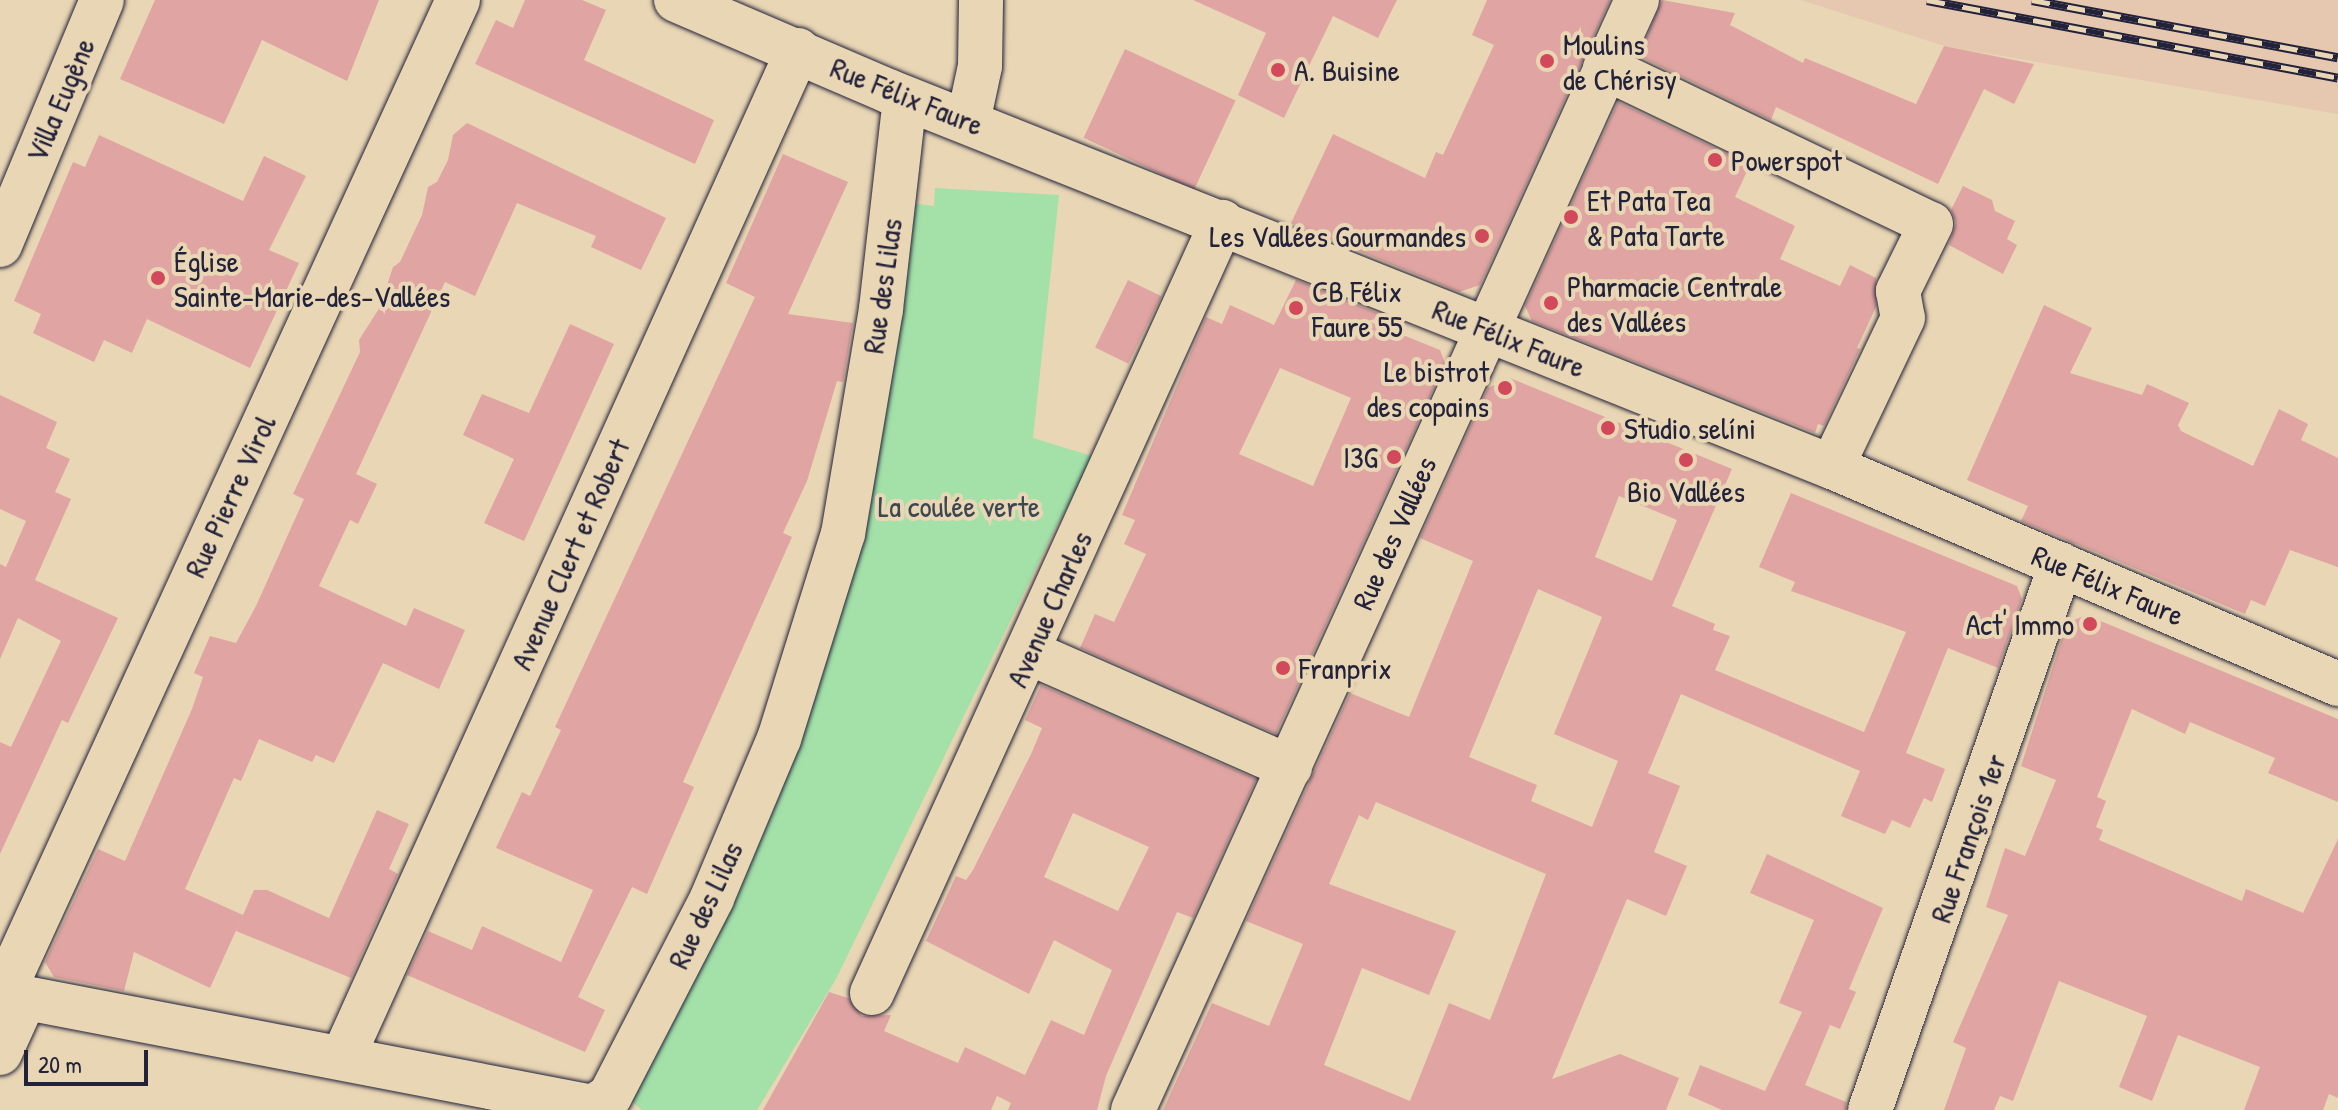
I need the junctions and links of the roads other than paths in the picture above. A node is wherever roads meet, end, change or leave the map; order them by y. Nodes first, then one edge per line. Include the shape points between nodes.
1 (102, 0) edge
2 (458, 0) edge
3 (676, 0) edge
4 (981, 0) edge
5 (1637, 0) edge
6 (798, 50) junction
7 (1605, 68) junction
8 (905, 98) junction
9 (968, 122) junction
10 (1222, 222) junction
11 (0, 245) edge
12 (1485, 329) junction
13 (1832, 467) junction
14 (2061, 564) junction
15 (1030, 653) junction
16 (2338, 684) edge
17 (1290, 767) junction
18 (872, 993) dead end
19 (9, 995) edge
20 (0, 1053) edge
21 (343, 1057) junction
22 (1133, 1110) edge
23 (1870, 1110) edge

1 - 11 street, Villa Eugène
2 - 19 street, Rue Pierre Virol
3 - 6 street, Rue Félix Faure
4 - 9 street via 980,66
5 - 7 street, Rue des Vallées
6 - 8 street, Rue Félix Faure
6 - 21 street, Avenue Clert et Robert
7 - 12 street, Rue des Vallées
7 - 13 street via 1931,224 1898,291 1903,318
8 - 9 street, Rue Félix Faure
8 - 21 street, Rue des Lilas via 881,309 843,534 779,739 712,898 610,1096 593,1107
9 - 10 street, Rue Félix Faure
10 - 12 street, Rue Félix Faure
10 - 15 street, Avenue Charles
12 - 13 street, Rue Félix Faure
12 - 17 street, Rue des Vallées
13 - 14 street, Rue Félix Faure
14 - 16 street, Rue Félix Faure
14 - 23 street, Rue François 1er
15 - 17 street
15 - 18 street, Avenue Charles
17 - 22 street, Rue des Vallées
19 - 20 street, Rue Pierre Virol
19 - 21 street, Rue des Lilas

